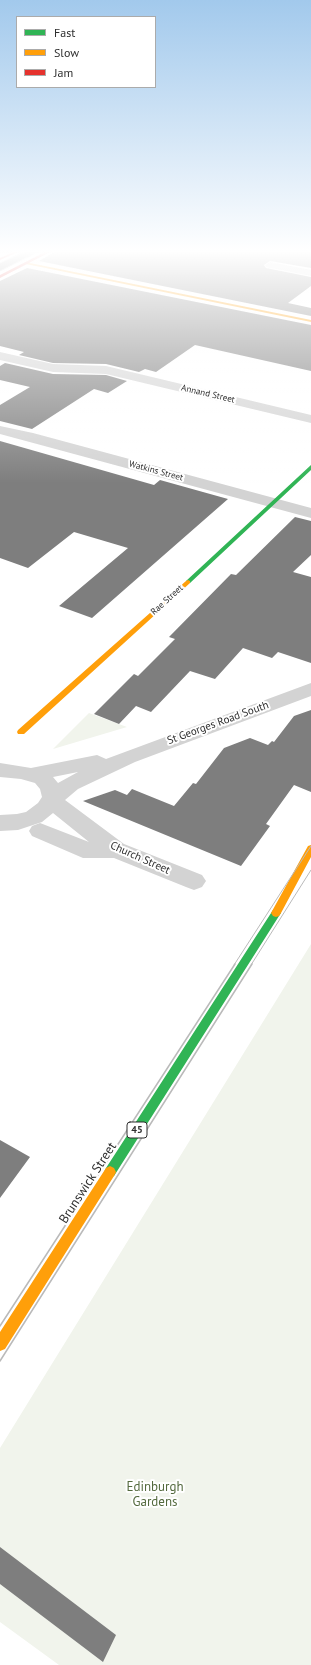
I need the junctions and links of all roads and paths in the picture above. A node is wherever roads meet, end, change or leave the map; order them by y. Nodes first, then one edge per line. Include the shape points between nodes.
1 (0, 356) edge
2 (311, 419) edge
3 (0, 430) edge
4 (311, 466) edge
5 (273, 503) junction
6 (311, 513) edge
7 (310, 689) edge
8 (21, 732) dead end
9 (128, 757) junction
10 (0, 770) edge
11 (33, 774) junction
12 (53, 799) junction
13 (0, 823) edge
14 (40, 831) dead end
15 (311, 848) edge
16 (116, 850) junction
17 (308, 875) dead end
18 (194, 881) dead end
19 (275, 915) junction
20 (0, 1344) edge

1 - 2 street, Annand Street via 53,368 106,370
3 - 5 street, Watkins Street
4 - 5 main road, Rae Street
5 - 6 street, Watkins Street
5 - 8 main road, Rae Street
7 - 9 street, St Georges Road South
9 - 11 street, St Georges Road South
9 - 12 street, St Georges Road South via 71,784
10 - 11 street
11 - 12 street via 48,783
12 - 13 street, St Georges Road South via 42,812 29,819
12 - 16 street, Church Street
14 - 16 street via 83,850
15 - 19 main road, Brunswick Street / 45
16 - 18 street, Church Street
17 - 19 main road, Brunswick Street / 45
19 - 20 main road, Brunswick Street / 45

